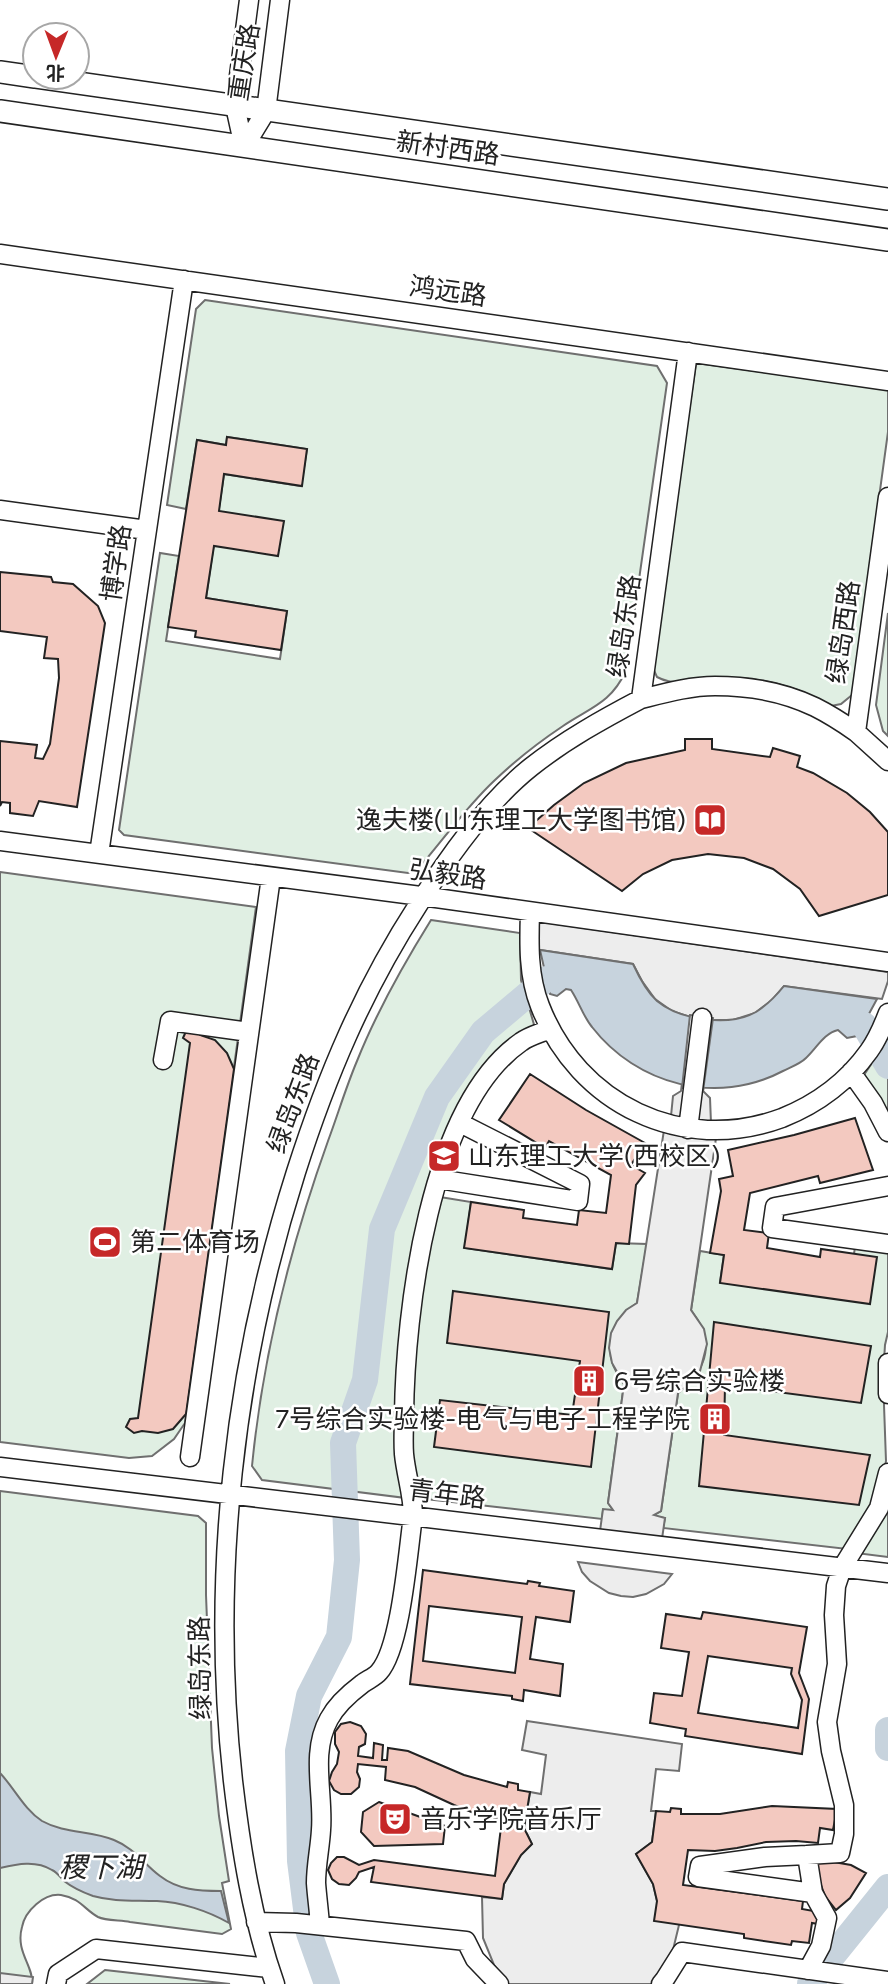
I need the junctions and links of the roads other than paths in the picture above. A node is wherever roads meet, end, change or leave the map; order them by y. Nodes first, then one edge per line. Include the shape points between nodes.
1 (249, 0) edge
2 (280, 0) edge
3 (0, 72) edge
4 (21, 75) edge
5 (91, 85) edge
6 (235, 106) junction
7 (0, 111) edge
8 (266, 111) junction
9 (244, 147) junction
10 (888, 199) edge
11 (888, 240) edge
12 (0, 254) edge
13 (184, 280) junction
14 (688, 352) junction
15 (888, 381) edge
16 (888, 498) edge
17 (0, 510) edge
18 (147, 530) junction
19 (641, 699) junction
20 (856, 732) junction
21 (888, 761) edge
22 (0, 841) edge
23 (99, 855) junction
24 (271, 877) junction
25 (423, 897) junction
26 (530, 912) junction
27 (888, 962) edge
28 (702, 1018) dead end
29 (885, 1020) edge
30 (550, 1029) junction
31 (249, 1032) junction
32 (163, 1060) dead end
33 (851, 1072) junction
34 (460, 1123) junction
35 (688, 1129) junction
36 (888, 1132) edge
37 (438, 1179) junction
38 (888, 1186) edge
39 (888, 1244) edge
40 (888, 1363) edge
41 (888, 1394) edge
42 (190, 1457) dead end
43 (0, 1467) edge
44 (888, 1473) edge
45 (230, 1495) junction
46 (413, 1516) junction
47 (842, 1568) junction
48 (888, 1573) edge
49 (807, 1855) junction
50 (813, 1893) junction
51 (256, 1922) junction
52 (320, 1925) junction
53 (808, 1970) junction
54 (272, 1976) edge
55 (888, 1981) edge
56 (57, 1984) edge
57 (499, 1984) edge
58 (660, 1984) edge

1 - 6 street, 重庆路
2 - 8 street, 重庆路
3 - 4 main road, 新村西路
5 - 6 main road, 新村西路
6 - 8 main road, 新村西路
6 - 9 street, 重庆路
7 - 9 main road, 新村西路
8 - 9 street, 重庆路
8 - 10 main road, 新村西路
9 - 11 main road, 新村西路
12 - 13 street, 鸿远路
13 - 14 street, 鸿远路
13 - 18 street, 博学路
14 - 15 street, 鸿远路
14 - 19 street, 绿岛东路
16 - 20 street, 绿岛西路
17 - 18 street
18 - 23 street, 博学路
19 - 20 street via 713,685 750,688 816,707
19 - 25 street, 绿岛东路 via 592,725 530,768 483,814
20 - 21 street
22 - 23 street, 弘毅路
23 - 24 street, 弘毅路
24 - 25 street, 弘毅路
24 - 31 street
25 - 26 street, 弘毅路
25 - 45 street, 绿岛东路 via 364,997 335,1060 302,1154 259,1304
26 - 27 street, 弘毅路
26 - 30 street via 532,977
28 - 35 street
29 - 33 street via 870,1051
30 - 34 street via 522,1041 497,1064
30 - 35 street via 599,1090 642,1115
31 - 32 street via 170,1021
31 - 42 street
33 - 35 street via 809,1107 764,1124 714,1131
33 - 36 street
34 - 37 street
34 - 37 street via 580,1184 578,1201
37 - 46 street via 421,1246 406,1366 404,1454
38 - 39 street via 775,1207 772,1228
40 - 41 street
43 - 45 street, 青年路
44 - 47 street via 879,1508
45 - 46 street, 青年路
45 - 51 street, 绿岛东路 via 224,1572 228,1731
46 - 47 street, 青年路
46 - 52 street via 390,1655 379,1672 329,1719 321,1744 316,1883
47 - 48 street, 青年路
47 - 49 street via 834,1615 837,1664 827,1722 844,1805 845,1834 840,1853
49 - 50 street
49 - 50 street via 700,1866 698,1877
50 - 53 street via 827,1918 821,1946
51 - 52 street
51 - 54 street, 绿岛东路
52 - 57 street via 466,1941 475,1959
53 - 55 street
53 - 58 street via 682,1952
54 - 56 street via 96,1950 58,1974

